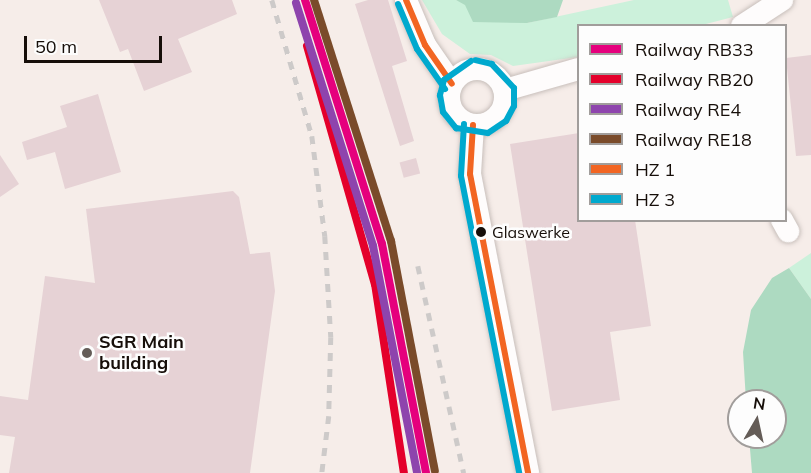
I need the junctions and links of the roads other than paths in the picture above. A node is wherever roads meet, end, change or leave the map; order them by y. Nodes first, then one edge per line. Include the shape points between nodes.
1 (406, 0) edge
2 (782, 0) edge
3 (745, 24) edge
4 (577, 70) edge
5 (452, 84) junction
6 (505, 90) junction
7 (472, 125) junction
8 (528, 473) edge

1 - 5 street via 424,45
2 - 3 street
4 - 6 street
5 - 6 street via 474,69 488,71
5 - 7 street via 452,110
6 - 7 street via 498,116
7 - 8 street via 470,174

